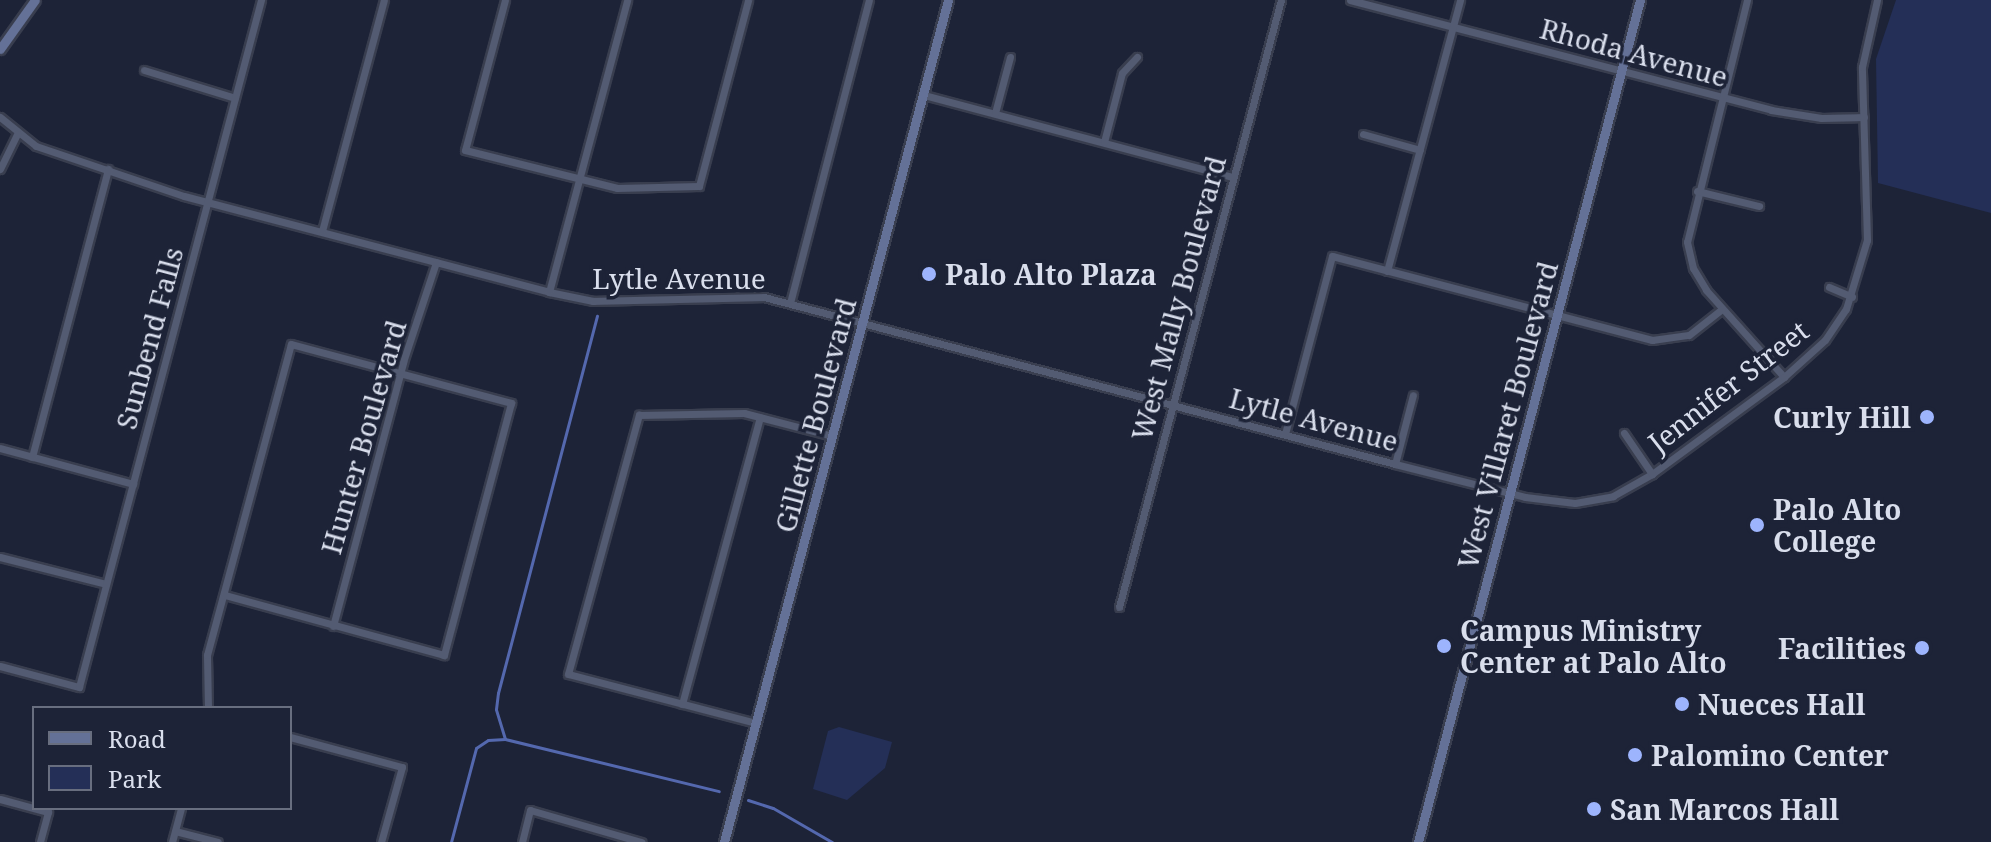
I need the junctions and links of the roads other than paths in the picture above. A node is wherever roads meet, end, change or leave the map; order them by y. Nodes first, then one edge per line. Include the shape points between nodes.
1 (35, 0) edge
2 (261, 0) edge
3 (384, 0) edge
4 (505, 0) edge
5 (627, 0) edge
6 (748, 0) edge
7 (869, 0) edge
8 (948, 0) edge
9 (1281, 0) edge
10 (1350, 0) edge
11 (1460, 0) edge
12 (1640, 0) edge
13 (1747, 0) edge
14 (1877, 0) edge
15 (1452, 27) junction
16 (0, 49) edge
17 (1010, 57) dead end
18 (1137, 57) dead end
19 (144, 70) dead end
20 (1621, 72) junction
21 (924, 95) junction
22 (235, 98) junction
23 (1722, 98) junction
24 (995, 113) junction
25 (0, 117) edge
26 (1864, 117) junction
27 (17, 134) junction
28 (1363, 134) dead end
29 (1104, 142) junction
30 (1420, 150) junction
31 (0, 169) edge
32 (108, 169) junction
33 (1233, 177) junction
34 (578, 180) junction
35 (1697, 191) junction
36 (207, 202) junction
37 (1759, 206) dead end
38 (322, 231) junction
39 (436, 262) junction
40 (1387, 271) junction
41 (1829, 287) dead end
42 (549, 292) junction
43 (1852, 297) junction
44 (790, 303) junction
45 (1722, 309) junction
46 (1556, 315) junction
47 (862, 321) junction
48 (400, 373) junction
49 (1784, 377) junction
50 (1413, 395) dead end
51 (1173, 404) junction
52 (760, 417) junction
53 (1624, 433) dead end
54 (1285, 434) junction
55 (832, 436) junction
56 (0, 448) edge
57 (32, 457) junction
58 (1395, 464) junction
59 (1652, 474) junction
60 (133, 484) junction
61 (1509, 492) junction
62 (0, 557) edge
63 (106, 584) junction
64 (224, 595) junction
65 (1119, 607) dead end
66 (333, 626) junction
67 (0, 666) edge
68 (682, 704) junction
69 (208, 706) edge
70 (756, 723) junction
71 (292, 738) edge
72 (0, 799) edge
73 (32, 808) edge
74 (41, 810) edge
75 (180, 810) edge
76 (175, 831) junction
77 (40, 842) edge
78 (172, 842) edge
79 (218, 842) edge
80 (381, 842) edge
81 (522, 842) edge
82 (641, 842) edge
83 (724, 842) edge
84 (1418, 842) edge

1 - 16 street
2 - 22 street, Sunbend Falls
3 - 38 street
4 - 34 street via 465,150
5 - 34 street
6 - 34 street via 699,186 617,188
7 - 44 street
8 - 21 street, Gillette Boulevard
9 - 33 street, West Mally Boulevard
10 - 15 street, Rhoda Avenue
11 - 15 street
12 - 20 street, West Villaret Boulevard
13 - 23 street
14 - 26 street, Jennifer Street via 1864,46
15 - 20 street, Rhoda Avenue
15 - 30 street
17 - 24 street
18 - 29 street via 1122,73
19 - 22 street
20 - 23 street, Rhoda Avenue
20 - 46 street, West Villaret Boulevard
21 - 24 street
21 - 47 street, Gillette Boulevard
22 - 36 street, Sunbend Falls
23 - 26 street, Rhoda Avenue via 1796,115
23 - 35 street
24 - 29 street
25 - 27 street, Lytle Avenue
26 - 43 street, Jennifer Street via 1867,240
27 - 31 street
27 - 32 street, Lytle Avenue via 58,155
28 - 30 street
29 - 33 street
30 - 40 street
32 - 36 street, Lytle Avenue
32 - 57 street
33 - 51 street, West Mally Boulevard
34 - 42 street
35 - 37 street
35 - 45 street via 1687,233 1690,259 1700,283
36 - 38 street, Lytle Avenue
36 - 60 street, Sunbend Falls
38 - 39 street, Lytle Avenue
39 - 42 street, Lytle Avenue
39 - 48 street, Hunter Boulevard
40 - 46 street
40 - 54 street via 1332,256
41 - 43 street
42 - 44 street, Lytle Avenue via 593,301 746,296
43 - 49 street, Jennifer Street via 1825,340
44 - 47 street, Lytle Avenue
45 - 46 street via 1696,331 1671,340 1636,337
45 - 49 street
46 - 61 street, West Villaret Boulevard
47 - 51 street, Lytle Avenue
47 - 55 street, Gillette Boulevard
48 - 64 street via 291,344
48 - 66 street, Hunter Boulevard
48 - 66 street via 511,403 444,655
49 - 59 street, Jennifer Street
50 - 58 street
51 - 54 street, Lytle Avenue
51 - 65 street, West Mally Boulevard
52 - 55 street
52 - 68 street
52 - 68 street via 730,412 639,415 568,674
53 - 59 street
54 - 58 street, Lytle Avenue
55 - 70 street, Gillette Boulevard
56 - 57 street
57 - 60 street
58 - 61 street, Lytle Avenue
59 - 61 street, Jennifer Street via 1613,496 1586,501
60 - 63 street, Sunbend Falls
61 - 84 street, West Villaret Boulevard
62 - 63 street
63 - 67 street, Sunbend Falls via 79,687
64 - 66 street
64 - 69 street via 205,668
68 - 70 street
70 - 83 street, Gillette Boulevard
71 - 80 street via 402,767
72 - 73 street
74 - 77 street via 48,812
75 - 76 street
76 - 78 street
76 - 79 street
81 - 82 street via 530,810

